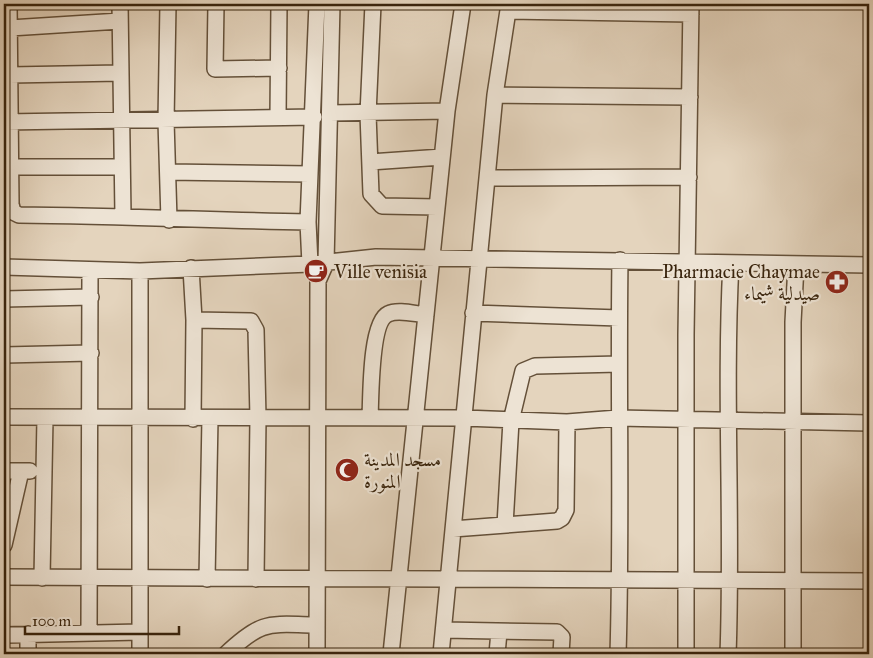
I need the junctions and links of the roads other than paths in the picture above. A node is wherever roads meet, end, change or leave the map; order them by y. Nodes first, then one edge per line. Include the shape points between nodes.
1 (10, 4) edge
2 (120, 4) edge
3 (168, 4) edge
4 (216, 4) edge
5 (279, 4) edge
6 (317, 4) edge
7 (332, 4) edge
8 (373, 4) edge
9 (463, 4) edge
10 (508, 8) edge
11 (563, 8) edge
12 (599, 8) edge
13 (640, 8) edge
14 (691, 9) edge
15 (120, 22) junction
16 (10, 28) junction
17 (279, 68) junction
18 (120, 73) junction
19 (10, 75) junction
20 (496, 95) junction
21 (690, 97) junction
22 (447, 111) junction
23 (330, 113) junction
24 (368, 114) junction
25 (278, 117) junction
26 (314, 117) junction
27 (121, 121) junction
28 (166, 121) junction
29 (7, 122) edge
30 (442, 157) junction
31 (370, 162) junction
32 (11, 167) junction
33 (121, 167) junction
34 (168, 172) junction
35 (310, 174) junction
36 (690, 177) junction
37 (487, 178) junction
38 (437, 207) junction
39 (123, 216) junction
40 (169, 220) junction
41 (308, 222) junction
42 (432, 259) junction
43 (480, 260) junction
44 (620, 260) junction
45 (689, 261) junction
46 (326, 263) junction
47 (310, 264) junction
48 (731, 264) junction
49 (796, 264) junction
50 (869, 265) edge
51 (4, 267) edge
52 (191, 268) junction
53 (90, 270) junction
54 (140, 271) junction
55 (318, 281) junction
56 (91, 297) junction
57 (4, 299) edge
58 (473, 313) junction
59 (426, 315) junction
60 (619, 318) junction
61 (194, 320) junction
62 (90, 353) junction
63 (4, 355) edge
64 (619, 364) junction
65 (4, 417) edge
66 (45, 418) junction
67 (90, 418) junction
68 (194, 418) junction
69 (210, 418) junction
70 (258, 418) junction
71 (316, 418) junction
72 (370, 418) junction
73 (416, 418) junction
74 (464, 418) junction
75 (618, 418) junction
76 (686, 418) junction
77 (139, 419) junction
78 (728, 420) junction
79 (511, 421) junction
80 (794, 421) junction
81 (567, 422) junction
82 (869, 423) edge
83 (4, 471) edge
84 (21, 471) junction
85 (44, 471) junction
86 (505, 525) junction
87 (454, 529) junction
88 (4, 545) edge
89 (4, 577) edge
90 (42, 578) junction
91 (89, 578) junction
92 (141, 578) junction
93 (208, 579) junction
94 (256, 579) junction
95 (316, 579) junction
96 (399, 579) junction
97 (450, 580) junction
98 (620, 580) junction
99 (686, 580) junction
100 (794, 580) junction
101 (731, 581) junction
102 (869, 581) edge
103 (316, 625) junction
104 (444, 630) junction
105 (140, 632) junction
106 (499, 632) junction
107 (88, 633) junction
108 (4, 634) edge
109 (28, 634) junction
110 (28, 654) edge
111 (140, 654) edge
112 (226, 654) edge
113 (317, 654) edge
114 (390, 654) edge
115 (441, 654) edge
116 (497, 654) edge
117 (562, 654) edge
118 (618, 654) edge
119 (686, 654) edge
120 (728, 654) edge
121 (793, 654) edge

1 - 16 street
2 - 15 street
3 - 28 street
4 - 17 street via 215,69
5 - 17 street
6 - 26 street
7 - 23 street
8 - 24 street
9 - 22 street
10 - 11 street
10 - 20 street
11 - 12 street
12 - 13 street
13 - 14 street
14 - 21 street
15 - 16 street
15 - 18 street
16 - 19 street
17 - 25 street
18 - 19 street
18 - 27 street
19 - 29 street
20 - 21 street
20 - 37 street
21 - 36 street
22 - 24 street
22 - 30 street
23 - 24 street
23 - 46 street
24 - 31 street
25 - 26 street
25 - 28 street
26 - 35 street
27 - 28 street
27 - 29 street
27 - 33 street
28 - 34 street
29 - 32 street
30 - 31 street
30 - 38 street
31 - 38 street via 371,194 382,206
32 - 33 street
32 - 39 street via 12,209 19,215
33 - 39 street
34 - 35 street
34 - 40 street
35 - 41 street
36 - 37 street
36 - 45 street
37 - 43 street
38 - 42 street
39 - 40 street
40 - 41 street
41 - 47 street
42 - 43 street
42 - 46 street via 364,257
42 - 59 street
43 - 44 street
43 - 58 street
44 - 45 street
44 - 60 street
45 - 48 street
45 - 76 street
46 - 47 street
46 - 55 street
47 - 52 street
47 - 55 street
48 - 49 street
48 - 78 street
49 - 50 street
49 - 80 street
51 - 53 street
52 - 54 street
52 - 61 street
53 - 54 street
53 - 56 street
54 - 77 street
55 - 71 street
56 - 57 street
56 - 62 street
58 - 60 street
58 - 74 street
59 - 72 street via 394,312 381,319 376,336
59 - 73 street
60 - 64 street
61 - 68 street
61 - 70 street via 254,324
62 - 63 street
62 - 67 street
64 - 75 street
64 - 79 street via 529,367 521,374
65 - 66 street
66 - 67 street
66 - 85 street
67 - 77 street
67 - 91 street
68 - 69 street
68 - 77 street
69 - 70 street
69 - 93 street
70 - 71 street
70 - 94 street
71 - 72 street
71 - 95 street
72 - 73 street
73 - 74 street
73 - 96 street
74 - 79 street
74 - 87 street
75 - 76 street
75 - 81 street
75 - 98 street
76 - 78 street
76 - 99 street
77 - 92 street
78 - 80 street
78 - 101 street
79 - 81 street
79 - 86 street
80 - 82 street
80 - 100 street
81 - 86 street via 564,515 557,522
83 - 84 street
84 - 85 street
84 - 88 street
85 - 90 street
86 - 87 street
87 - 97 street
89 - 90 street
90 - 91 street
91 - 92 street
91 - 107 street
92 - 93 street
92 - 105 street
93 - 94 street
94 - 95 street
95 - 96 street
95 - 103 street
96 - 97 street
96 - 114 street
97 - 98 street
97 - 104 street
98 - 99 street
98 - 118 street
99 - 101 street
99 - 119 street
100 - 101 street
100 - 102 street
100 - 121 street
101 - 120 street
103 - 112 street via 280,624 255,629
103 - 113 street
104 - 106 street
104 - 115 street
105 - 107 street
105 - 111 street
106 - 116 street
106 - 117 street via 557,632 562,637
107 - 109 street
108 - 109 street
109 - 110 street

